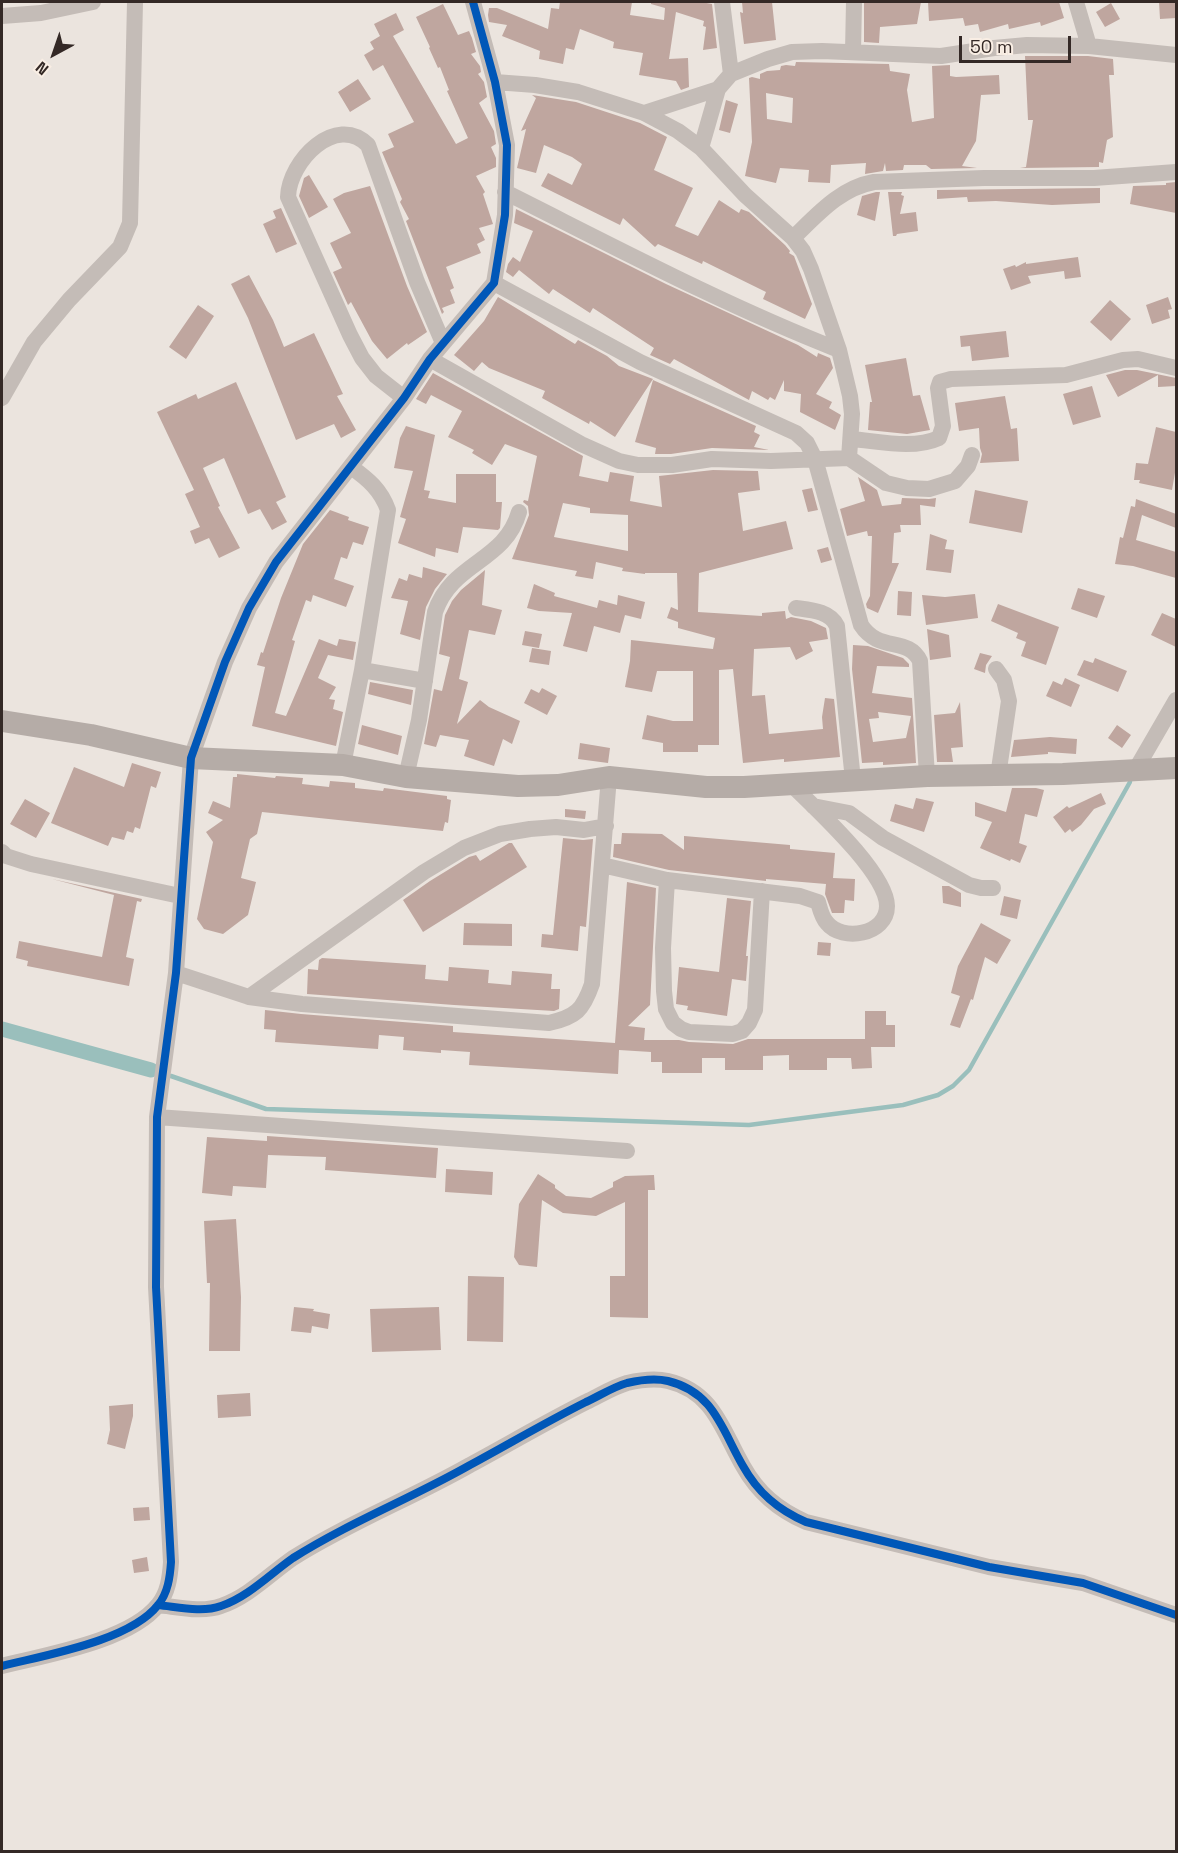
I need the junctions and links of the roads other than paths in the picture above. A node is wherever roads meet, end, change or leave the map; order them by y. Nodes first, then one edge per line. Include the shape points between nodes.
1 (93, 2) edge
2 (135, 2) edge
3 (473, 2) edge
4 (722, 2) edge
5 (854, 2) edge
6 (1076, 2) edge
7 (2, 16) edge
8 (1089, 46) junction
9 (853, 52) junction
10 (1176, 55) edge
11 (732, 74) junction
12 (495, 82) junction
13 (718, 89) junction
14 (644, 113) junction
15 (701, 148) junction
16 (1176, 172) edge
17 (505, 192) junction
18 (793, 238) junction
19 (494, 283) junction
20 (443, 343) junction
21 (839, 350) junction
22 (430, 359) junction
23 (1176, 368) edge
24 (2, 398) edge
25 (404, 398) junction
26 (850, 439) junction
27 (972, 455) dead end
28 (849, 458) junction
29 (815, 459) junction
30 (351, 466) junction
31 (519, 512) dead end
32 (796, 608) dead end
33 (362, 669) junction
34 (996, 669) dead end
35 (425, 681) junction
36 (1176, 700) edge
37 (2, 722) edge
38 (191, 758) junction
39 (343, 765) junction
40 (1176, 768) edge
41 (1136, 769) junction
42 (927, 776) junction
43 (998, 776) junction
44 (406, 777) junction
45 (609, 777) junction
46 (853, 780) junction
47 (792, 784) junction
48 (813, 806) junction
49 (606, 826) junction
50 (2, 852) edge
51 (602, 865) junction
52 (667, 880) junction
53 (993, 888) dead end
54 (762, 891) junction
55 (180, 896) junction
56 (176, 973) junction
57 (249, 997) junction
58 (157, 1117) junction
59 (627, 1151) dead end
60 (158, 1605) junction
61 (1176, 1615) edge
62 (2, 1666) edge

1 - 7 street
2 - 24 street via 130,223 120,247 34,342
3 - 12 street
4 - 11 street
5 - 9 street
6 - 8 street
8 - 9 street via 1016,46 941,56
8 - 10 street
9 - 11 street via 792,52
11 - 13 street
12 - 14 street via 578,92
12 - 17 street via 507,145
13 - 14 street
13 - 15 street
14 - 15 street
15 - 18 street
16 - 18 street via 1094,178 874,182 843,194
17 - 19 street via 506,215
17 - 21 street via 793,332
18 - 21 street via 811,269
19 - 20 street
19 - 29 street via 640,362 796,433 812,449
20 - 22 street
20 - 25 street via 368,145 352,136 327,138 309,151 294,171 288,197 362,358 376,376
21 - 26 street via 850,396
22 - 25 street
22 - 29 street via 581,444 619,461 672,465 712,459
23 - 26 street via 1138,359 1066,375 951,379 940,382 938,388 943,426 939,438 909,444
25 - 30 street
26 - 28 street
27 - 28 street via 955,481 929,489 886,483
28 - 29 street
29 - 42 street via 861,625 874,639 911,650 920,661
30 - 33 street via 383,496 388,510
30 - 38 street via 276,562 249,608 221,672
31 - 35 street via 509,537 440,596
32 - 46 street via 827,615 837,626
33 - 35 street
33 - 39 street
34 - 43 street via 1004,680 1009,701
35 - 44 street
36 - 41 street
37 - 38 main road via 91,735
38 - 39 main road
38 - 55 street
39 - 44 main road
40 - 41 main road
41 - 43 main road
42 - 43 main road
42 - 46 main road
44 - 45 main road via 518,786
45 - 47 main road via 706,787
45 - 49 street
46 - 47 main road
47 - 48 street
48 - 53 street via 849,813 883,838 969,885
48 - 54 street via 872,871 887,906 884,916 874,930 843,932 827,924 818,902
49 - 51 street
49 - 57 street via 584,830 530,828 464,848 424,872
50 - 55 street via 31,864
51 - 52 street
51 - 57 street via 592,984 585,1003 564,1020 549,1023
52 - 54 street
52 - 54 street via 663,948 666,1009 673,1023 689,1032 733,1034 749,1023 755,1010
55 - 56 street
56 - 57 street
56 - 58 street
58 - 59 street
58 - 60 street via 156,1287 171,1562 167,1590
60 - 61 street via 205,1609 233,1601 293,1558 365,1517 470,1466 548,1421 625,1384 645,1379 666,1381 694,1392 717,1416 755,1485 778,1508 798,1519 989,1567 1083,1583
60 - 62 street via 140,1621 97,1641

